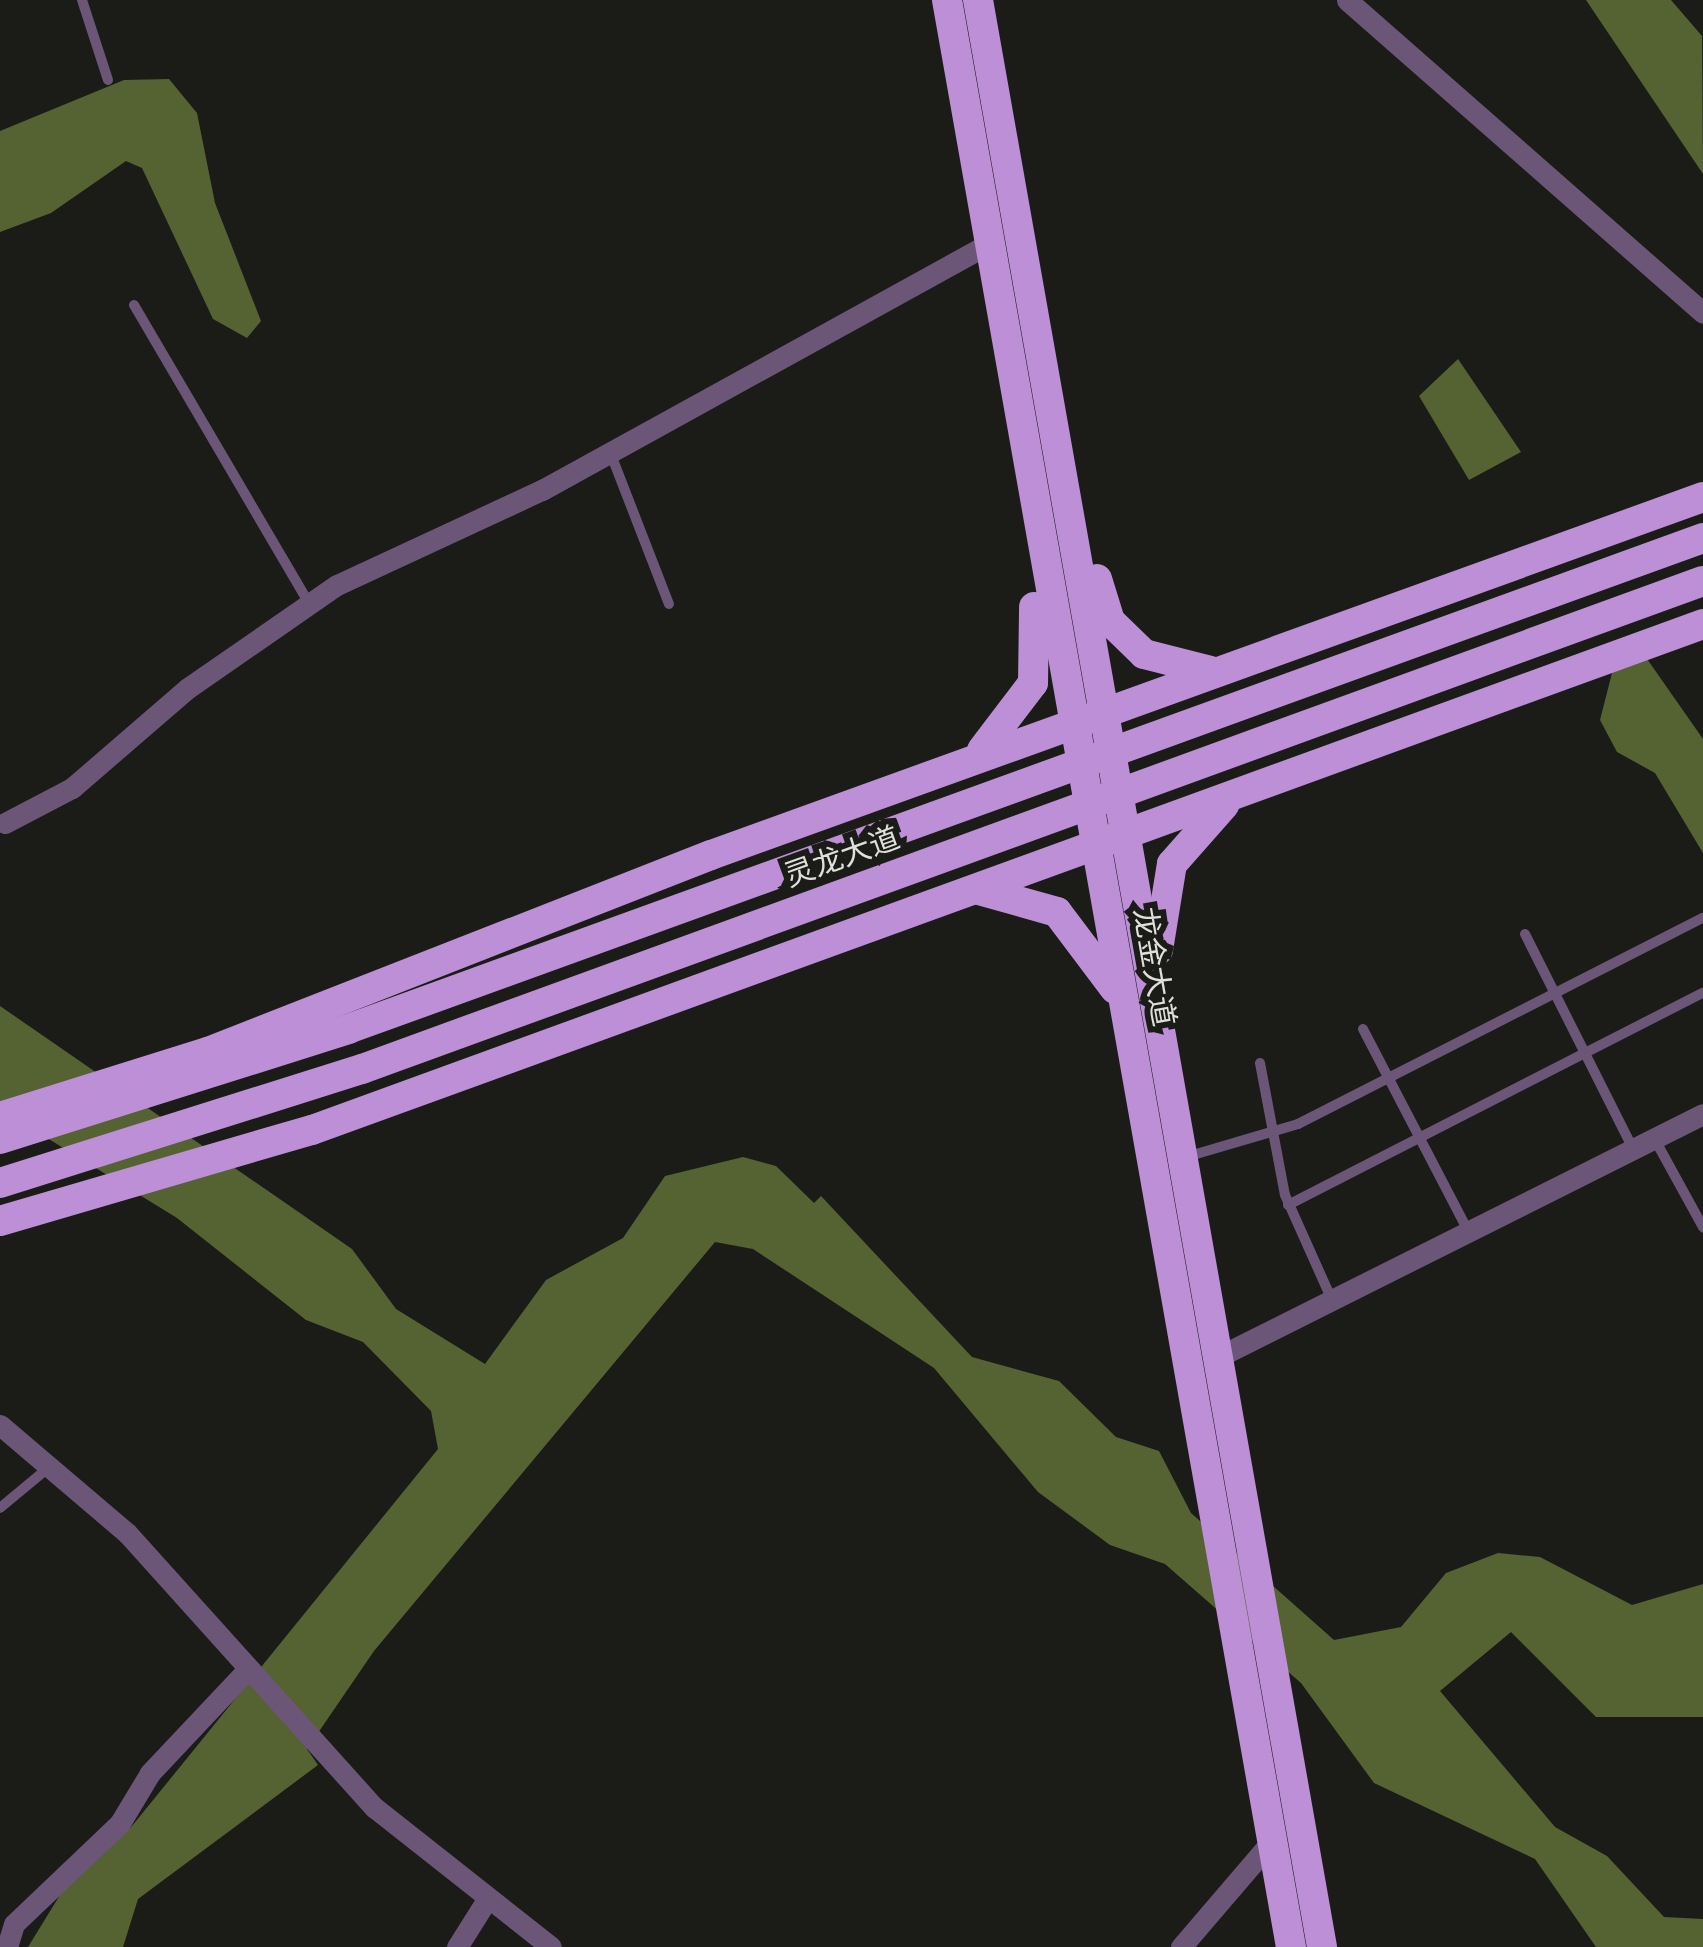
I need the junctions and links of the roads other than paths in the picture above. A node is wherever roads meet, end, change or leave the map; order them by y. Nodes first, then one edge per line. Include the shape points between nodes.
1 (82, 0) edge
2 (947, 0) edge
3 (978, 0) edge
4 (1347, 0) edge
5 (108, 80) dead end
6 (990, 243) junction
7 (134, 305) dead end
8 (1703, 314) edge
9 (1043, 369) junction
10 (1015, 386) junction
11 (610, 452) junction
12 (1703, 497) edge
13 (1703, 538) edge
14 (1703, 580) edge
15 (669, 604) dead end
16 (310, 605) junction
17 (1703, 624) edge
18 (1234, 666) junction
19 (1089, 719) junction
20 (966, 764) junction
21 (1256, 786) junction
22 (5, 823) dead end
23 (1111, 839) junction
24 (967, 892) junction
25 (1703, 918) edge
26 (1525, 934) dead end
27 (1703, 993) edge
28 (1555, 994) junction
29 (1140, 1007) junction
30 (1363, 1029) dead end
31 (1585, 1053) junction
32 (1260, 1063) dead end
33 (1389, 1078) junction
34 (1703, 1114) edge
35 (0, 1117) edge
36 (1277, 1133) junction
37 (1420, 1138) junction
38 (0, 1139) edge
39 (1644, 1143) junction
40 (1182, 1157) junction
41 (13, 1180) edge
42 (1288, 1205) junction
43 (0, 1221) edge
44 (1703, 1227) edge
45 (1468, 1232) junction
46 (1332, 1300) junction
47 (1218, 1357) junction
48 (0, 1425) edge
49 (50, 1466) junction
50 (0, 1508) edge
51 (246, 1672) junction
52 (1272, 1841) junction
53 (488, 1898) junction
54 (5, 1937) edge
55 (457, 1947) edge
56 (550, 1947) edge
57 (1180, 1947) edge
58 (1291, 1947) edge
59 (1322, 1947) edge

1 - 5 lane
2 - 6 main road, 龙金大道
3 - 9 main road, 龙金大道
4 - 8 street
6 - 10 main road, 龙金大道
6 - 11 street
7 - 16 lane
9 - 18 main road via 1069,429 1111,620 1159,662
9 - 19 main road, 龙金大道
10 - 19 main road, 龙金大道
10 - 20 main road via 1037,664 1017,716
11 - 15 lane
11 - 16 street
12 - 18 main road
13 - 38 main road, 灵龙大道, bridge via 347,1029
14 - 41 main road, 灵龙大道, bridge via 362,1070
16 - 22 street via 72,788
17 - 21 main road
18 - 19 main road
19 - 20 main road
19 - 23 main road, 龙金大道
20 - 35 main road via 158,1068
21 - 23 main road
21 - 29 main road via 1202,822 1172,864
23 - 24 main road
23 - 29 main road, 龙金大道
24 - 29 main road via 1012,892 1057,912
24 - 43 main road via 293,1137
25 - 28 lane
26 - 28 lane
27 - 31 lane
28 - 31 lane
28 - 33 lane
29 - 40 main road, 龙金大道
29 - 52 main road, 龙金大道 via 1215,1520
30 - 33 lane
31 - 37 lane
31 - 39 lane
32 - 36 lane
33 - 36 lane
33 - 37 lane
34 - 39 street
36 - 40 lane
36 - 42 lane
37 - 42 lane
37 - 45 lane
39 - 44 lane
39 - 45 street
40 - 47 main road, 龙金大道
42 - 46 lane
45 - 46 street
46 - 47 street
47 - 59 main road, 龙金大道
48 - 49 street
49 - 50 lane
49 - 51 street via 127,1533
51 - 53 street via 326,1757
51 - 54 street
52 - 57 street
52 - 58 main road, 龙金大道
53 - 55 street
53 - 56 street

